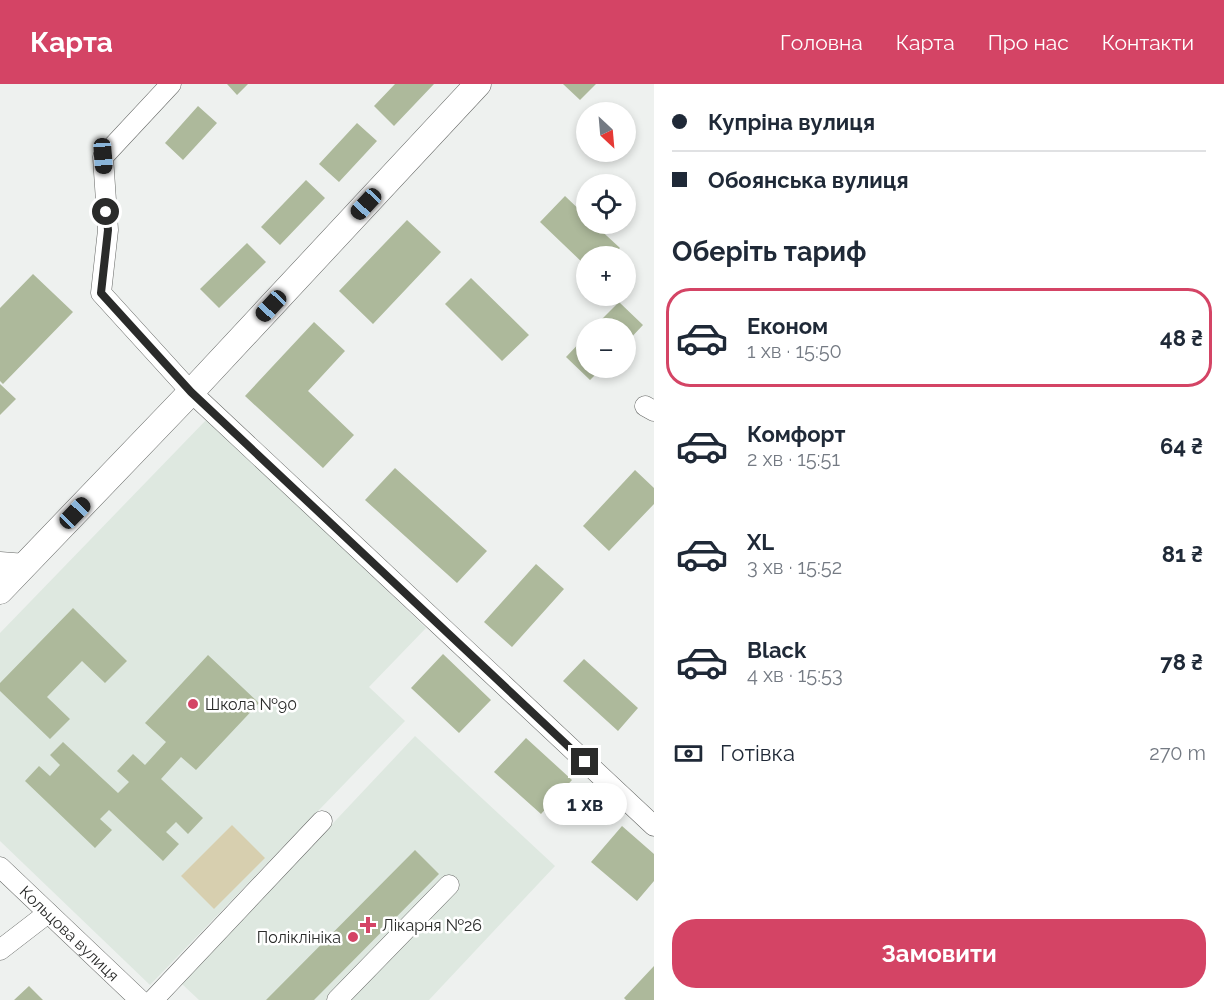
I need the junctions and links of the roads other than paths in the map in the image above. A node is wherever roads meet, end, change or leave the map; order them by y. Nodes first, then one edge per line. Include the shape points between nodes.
1 (171, 84) edge
2 (478, 84) edge
3 (191, 392) junction
4 (0, 562) edge
5 (26, 564) junction
6 (0, 591) edge
7 (322, 821) dead end
8 (654, 826) edge
9 (0, 867) edge
10 (449, 885) dead end
11 (48, 912) junction
12 (0, 950) edge
13 (140, 1000) edge
14 (153, 1000) edge
15 (337, 1000) edge

1 - 3 street via 103,156 108,230 101,293
2 - 3 main road
3 - 5 main road
3 - 8 street
4 - 5 street
5 - 6 main road
7 - 14 street
9 - 11 street, Кольцова вулиця
10 - 15 street
11 - 12 street
11 - 13 street, Кольцова вулиця

